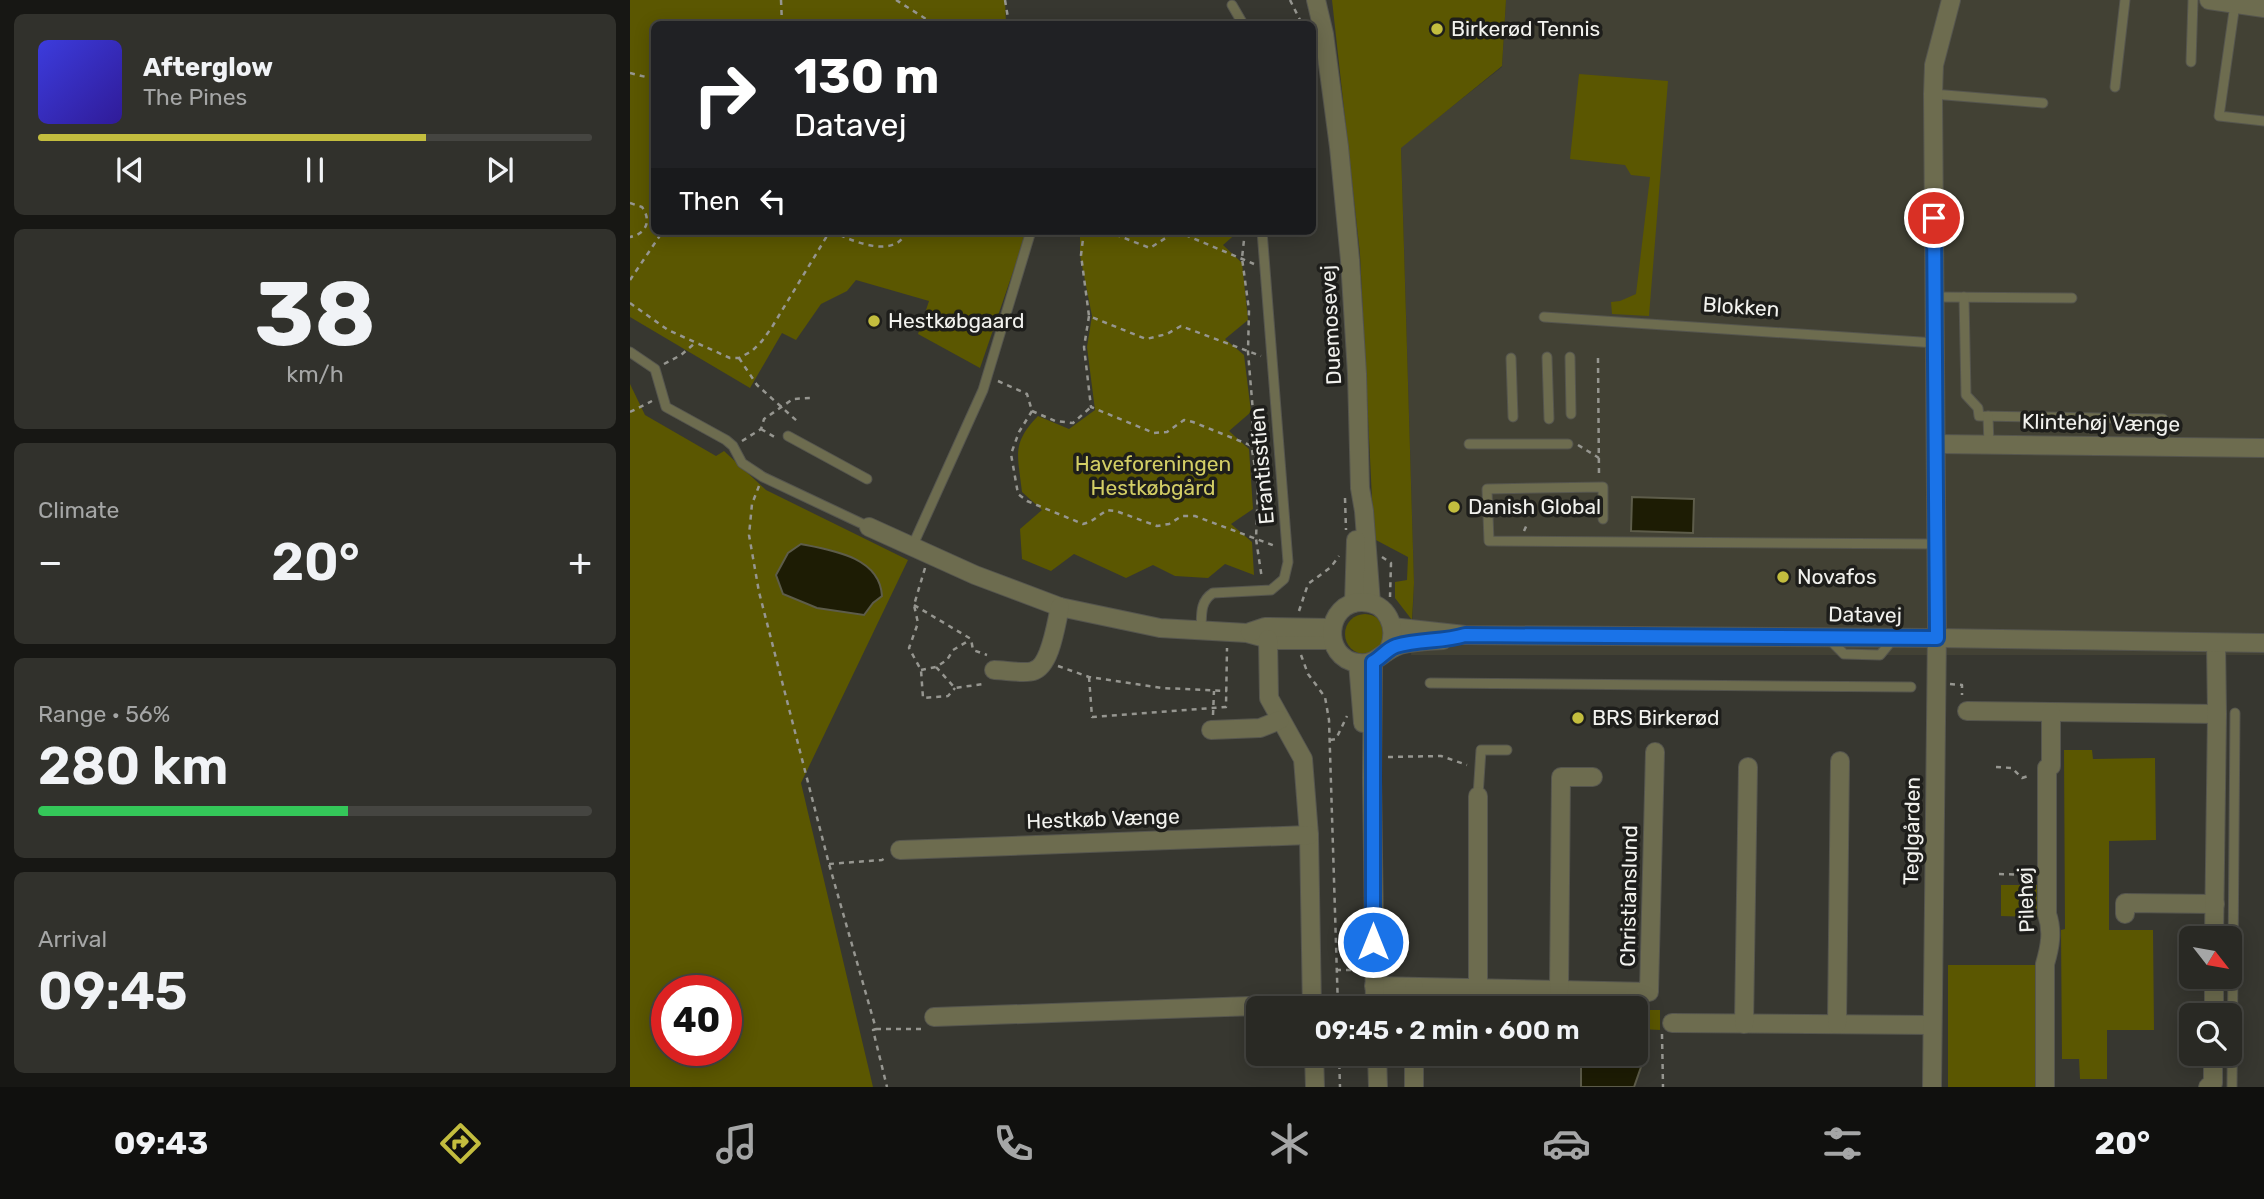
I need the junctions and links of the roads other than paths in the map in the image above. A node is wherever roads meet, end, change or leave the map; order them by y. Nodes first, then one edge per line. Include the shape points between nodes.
1 (1316, 0) edge
2 (1324, 0) edge
3 (1951, 0) edge
4 (2125, 0) edge
5 (2193, 0) edge
6 (2209, 0) edge
7 (2235, 4) junction
8 (1232, 5) dead end
9 (2264, 8) edge
10 (1241, 21) edge
11 (1324, 34) junction
12 (2191, 62) dead end
13 (2115, 87) dead end
14 (1933, 94) junction
15 (2043, 103) dead end
16 (2264, 121) edge
17 (1030, 235) edge
18 (1262, 235) edge
19 (1935, 298) junction
20 (1964, 298) junction
21 (2072, 298) dead end
22 (1544, 317) dead end
23 (1936, 343) junction
24 (630, 352) edge
25 (1547, 357) dead end
26 (1570, 357) dead end
27 (1511, 358) dead end
28 (1571, 414) dead end
29 (1988, 416) junction
30 (1513, 417) dead end
31 (1549, 419) dead end
32 (786, 439) road end
33 (1469, 444) dead end
34 (1569, 444) road end
35 (1937, 444) junction
36 (1989, 444) junction
37 (2165, 447) junction
38 (2264, 448) edge
39 (867, 479) dead end
40 (1352, 493) junction
41 (1603, 519) dead end
42 (869, 527) joint
43 (1937, 544) junction
44 (920, 551) junction
45 (1365, 598) junction
46 (1060, 607) junction
47 (1392, 626) junction
48 (1200, 631) junction
49 (1247, 633) junction
50 (1299, 634) junction
51 (1332, 634) junction
52 (1465, 635) junction
53 (1937, 638) junction
54 (1268, 639) junction
55 (2216, 643) junction
56 (2264, 643) edge
57 (1389, 649) junction
58 (1365, 662) junction
59 (994, 670) road end
60 (1430, 682) dead end
61 (1911, 687) dead end
62 (1967, 711) road end
63 (2051, 712) junction
64 (2226, 713) junction
65 (1280, 720) junction
66 (1211, 730) road end
67 (1507, 750) dead end
68 (1655, 752) dead end
69 (1840, 761) dead end
70 (1748, 767) dead end
71 (1593, 776) dead end
72 (1478, 796) joint
73 (1309, 835) junction
74 (900, 850) road end
75 (2215, 904) junction
76 (2125, 914) dead end
77 (2214, 926) edge
78 (1374, 978) junction
79 (1414, 987) junction
80 (1478, 988) junction
81 (1559, 990) junction
82 (1312, 996) edge
83 (1375, 996) edge
84 (1414, 996) edge
85 (1246, 1008) edge
86 (934, 1017) road end
87 (1744, 1024) junction
88 (1836, 1024) junction
89 (1931, 1025) junction
90 (1667, 1028) road end
91 (1314, 1066) edge
92 (1377, 1066) edge
93 (1414, 1066) edge
94 (2213, 1066) edge
95 (1315, 1087) edge
96 (1378, 1087) edge
97 (1414, 1087) edge
98 (1932, 1087) edge
99 (2045, 1087) edge
100 (2208, 1087) edge
101 (2232, 1087) edge

1 - 11 street, Duemosevej
2 - 11 street, Duemosevej
3 - 14 street via 1934,65
4 - 13 lane
5 - 12 lane
6 - 7 street
7 - 9 street
7 - 16 lane via 2219,116
8 - 10 lane
11 - 40 street, Duemosevej via 1350,260 1357,374
14 - 15 lane
14 - 19 street
17 - 44 lane via 983,390
18 - 48 lane, Erantisstien via 1288,562 1279,586 1264,592 1206,597
19 - 20 lane
19 - 23 street
20 - 21 lane
20 - 29 lane via 1966,395 1979,416
22 - 23 lane, Blokken
23 - 35 street
24 - 42 lane via 655,369 666,407 726,440 741,463
25 - 31 lane
26 - 28 lane
27 - 30 lane
29 - 36 lane
29 - 37 lane via 2163,419
32 - 39 lane
33 - 34 lane
35 - 36 street, Klintehøj Vænge
35 - 43 street
36 - 37 street, Klintehøj Vænge
37 - 38 street, Klintehøj Vænge
40 - 45 street, Duemosevej
40 - 45 street, Duemosevej via 1367,551
41 - 43 lane via 1603,487 1487,489 1489,541
42 - 44 street
43 - 53 street
44 - 46 street
45 - 47 street via 1387,614
45 - 51 street via 1339,612
46 - 48 street via 1160,628
46 - 59 street via 1042,666 1033,671
47 - 52 street, Datavej
47 - 57 street
48 - 49 street
49 - 50 street via 1265,627
49 - 54 street
50 - 51 street
50 - 54 street
51 - 58 street via 1343,657
52 - 53 street, Datavej
52 - 57 street, Datavej
53 - 55 street, Datavej
53 - 89 street, Teglgården
54 - 65 street via 1269,698
55 - 56 street, Datavej
55 - 64 street
57 - 58 street
58 - 78 street via 1367,763 1377,767
60 - 61 lane
62 - 63 street
63 - 64 street
63 - 99 street, Pilehøj
64 - 75 street
64 - 101 lane
65 - 66 street via 1260,728
65 - 73 street via 1303,759
67 - 72 lane via 1482,750
68 - 81 street, Christianslund via 1649,992
69 - 88 street
70 - 87 street
71 - 81 street via 1561,777
72 - 80 street
73 - 74 street, Hestkøb Vænge
73 - 82 street
75 - 76 street via 2125,904
75 - 77 street
78 - 79 street, Christianslund
78 - 83 street
79 - 80 street, Christianslund
79 - 84 street
80 - 81 street, Christianslund
85 - 86 street
87 - 88 street
87 - 90 street
88 - 89 street
89 - 98 street, Teglgården
91 - 95 street
92 - 96 street
93 - 97 street
94 - 100 street via 2213,1083

